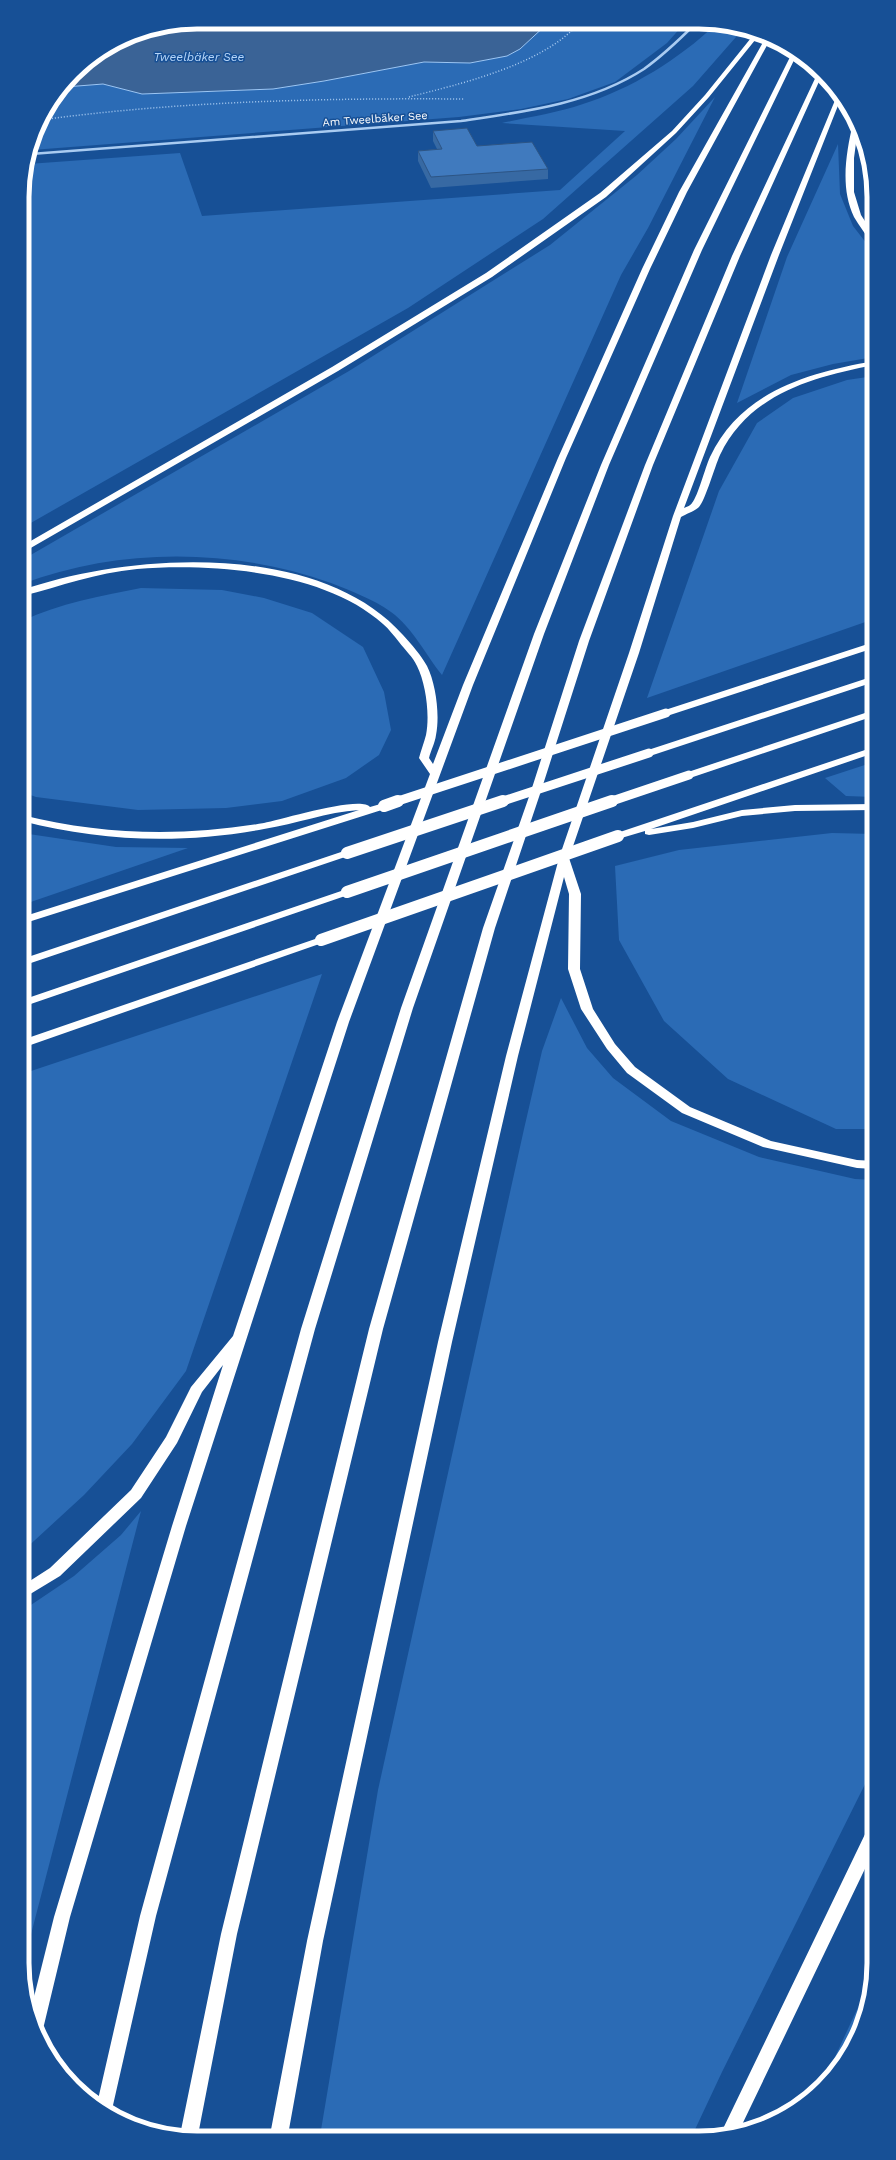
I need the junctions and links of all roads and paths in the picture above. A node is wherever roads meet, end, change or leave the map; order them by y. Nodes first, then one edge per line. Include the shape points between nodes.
1 (574, 29) edge
2 (690, 29) edge
3 (754, 38) edge
4 (766, 43) edge
5 (793, 57) edge
6 (817, 77) edge
7 (405, 98) junction
8 (469, 99) dead end
9 (837, 101) edge
10 (48, 119) edge
11 (854, 132) edge
12 (35, 154) edge
13 (867, 231) edge
14 (867, 364) edge
15 (677, 516) junction
16 (29, 546) edge
17 (29, 590) edge
18 (867, 647) edge
19 (867, 681) edge
20 (867, 715) edge
21 (867, 752) edge
22 (434, 774) junction
23 (384, 806) junction
24 (867, 807) edge
25 (29, 820) edge
26 (618, 836) junction
27 (564, 858) junction
28 (29, 919) edge
29 (29, 961) edge
30 (29, 1002) edge
31 (29, 1042) edge
32 (867, 1165) edge
33 (240, 1334) junction
34 (29, 1589) edge
35 (867, 1847) edge
36 (37, 2015) edge
37 (106, 2105) edge
38 (731, 2128) edge
39 (190, 2131) edge
40 (280, 2131) edge

1 - 7 path via 512,66 490,75
2 - 12 street, Am Tweelbäker See via 678,43 620,84 574,102 526,112 461,121
3 - 16 highway via 708,96 674,132 603,195 489,275 335,369
4 - 22 highway via 683,192 646,269 562,458
5 - 37 highway via 698,250 605,465 536,641 407,1008 304,1344 148,1916
6 - 39 highway via 772,173 649,465 584,641 489,928 376,1329 229,1934
7 - 8 path
7 - 10 path via 113,110
9 - 15 highway
11 - 13 highway via 849,154 850,182 857,216
14 - 15 highway via 800,380 769,395 747,411 723,441 696,505
15 - 27 highway via 634,653
17 - 22 highway via 99,572 152,565 188,565 236,567 291,576 357,601 382,618 404,639 422,667 431,706 431,734 424,758
18 - 23 highway, bridge
19 - 29 highway, bridge
20 - 30 highway, bridge
21 - 26 highway
22 - 33 highway via 343,1022
23 - 25 highway via 356,807 264,826 179,835 115,834 60,828
23 - 28 highway
24 - 26 highway via 795,808 742,813 693,825
26 - 31 highway, bridge
27 - 32 highway via 576,894 574,969 587,1009 611,1046 631,1070 686,1110 767,1144
27 - 40 highway via 512,1056 445,1342 315,1941
33 - 34 highway via 196,1390 172,1440 136,1494 55,1572
33 - 36 highway via 62,1917
35 - 38 highway

